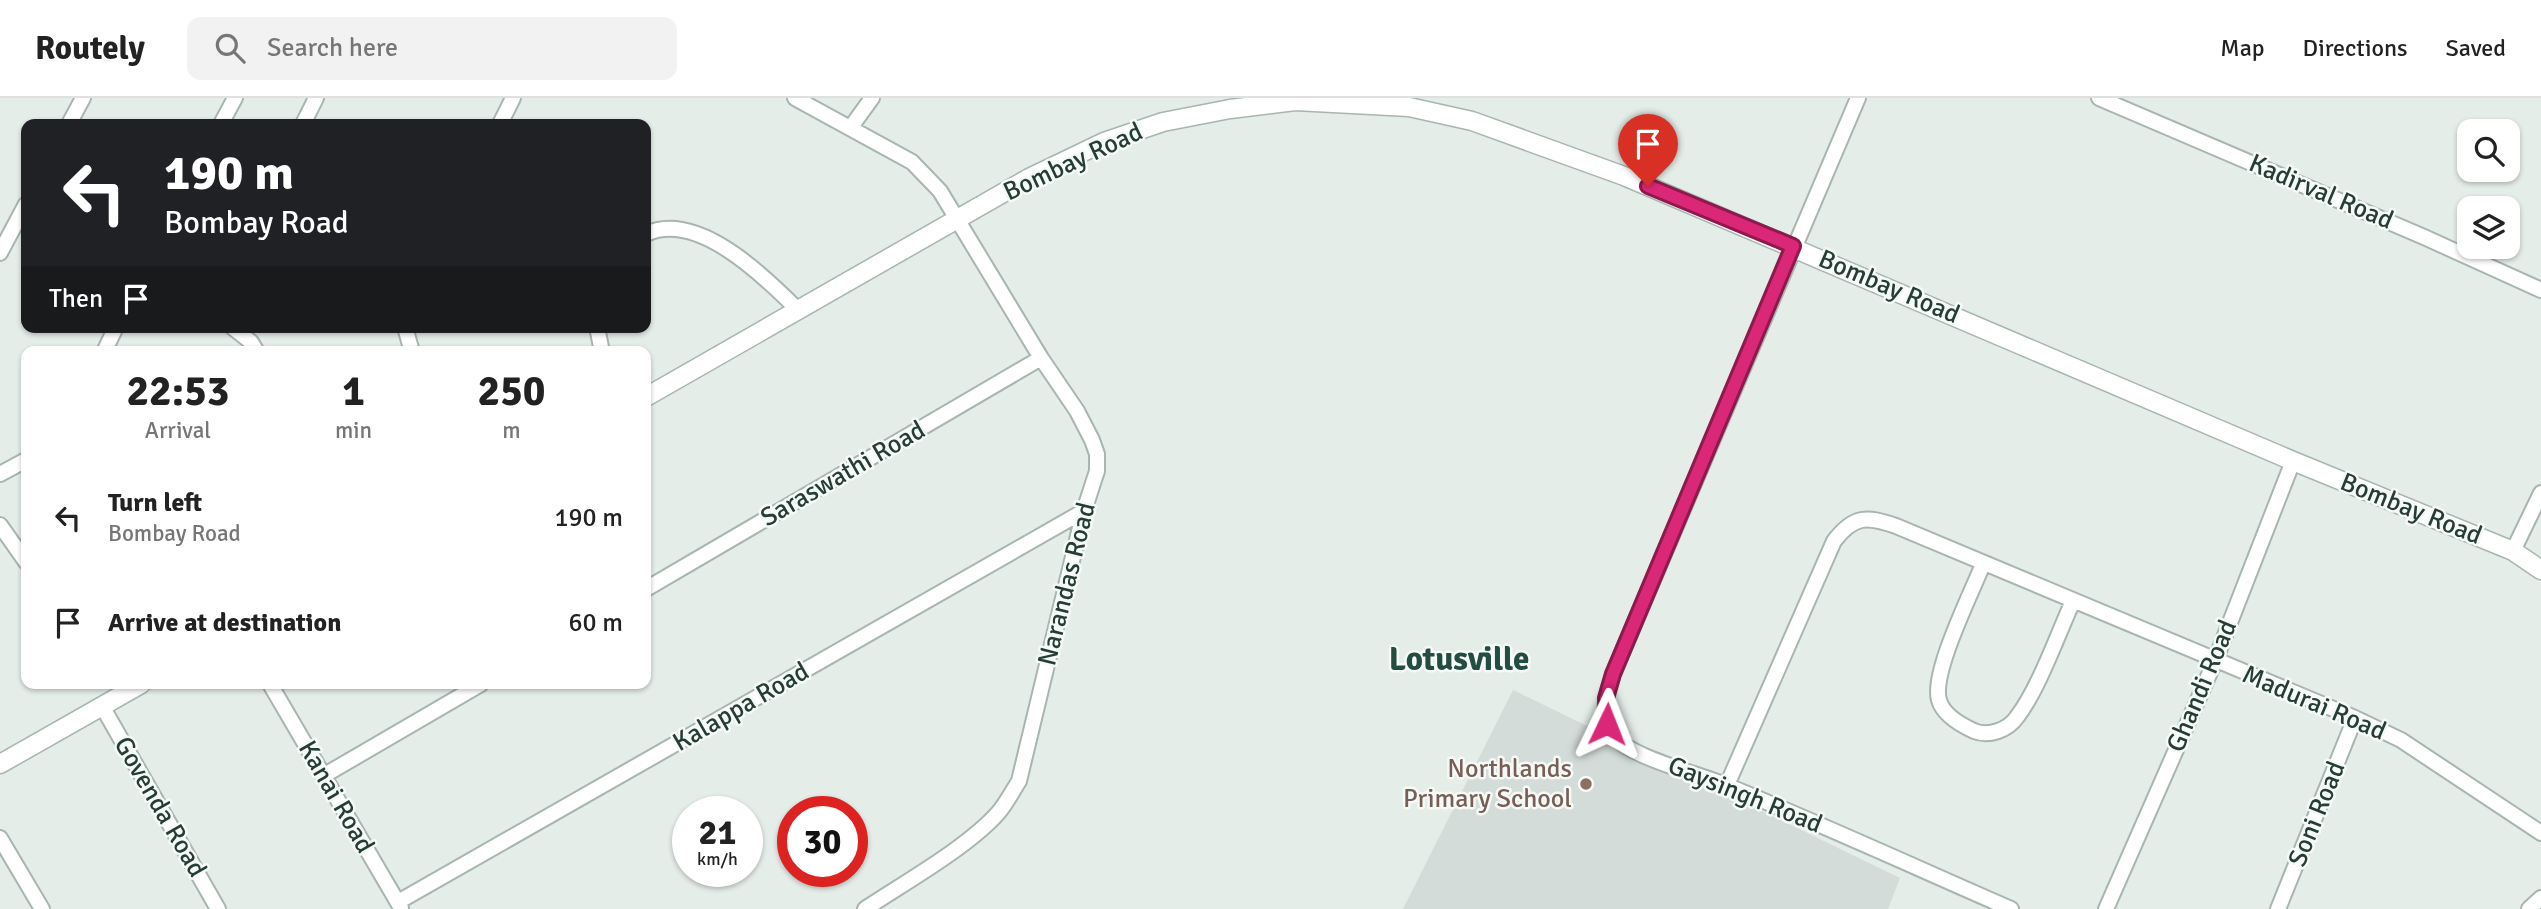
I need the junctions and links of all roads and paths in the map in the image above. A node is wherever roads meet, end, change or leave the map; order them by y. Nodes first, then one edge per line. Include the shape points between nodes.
1 (83, 98) edge
2 (234, 98) edge
3 (316, 98) edge
4 (513, 98) edge
5 (795, 98) edge
6 (872, 98) edge
7 (1858, 98) edge
8 (2099, 98) edge
9 (72, 119) edge
10 (224, 119) edge
11 (306, 119) edge
12 (502, 119) edge
13 (851, 127) junction
14 (21, 213) edge
15 (959, 220) junction
16 (651, 232) edge
17 (1793, 246) junction
18 (0, 253) edge
19 (2541, 289) edge
20 (797, 309) junction
21 (240, 333) edge
22 (253, 346) edge
23 (1041, 358) junction
24 (651, 394) edge
25 (2293, 461) junction
26 (21, 463) edge
27 (0, 474) edge
28 (2541, 494) edge
29 (1084, 512) junction
30 (0, 525) edge
31 (2513, 551) junction
32 (21, 555) edge
33 (1983, 564) junction
34 (2541, 570) edge
35 (651, 586) edge
36 (2073, 601) junction
37 (2215, 661) junction
38 (132, 689) edge
39 (273, 689) edge
40 (472, 689) edge
41 (102, 706) junction
42 (2355, 718) junction
43 (0, 764) edge
44 (323, 775) junction
45 (1727, 785) junction
46 (2541, 833) edge
47 (0, 838) edge
48 (2541, 898) edge
49 (400, 906) edge
50 (42, 909) edge
51 (218, 909) edge
52 (865, 909) edge
53 (2011, 909) edge
54 (2106, 909) edge
55 (2278, 909) edge
56 (2529, 909) edge

1 - 9 street
2 - 10 street
3 - 11 street
4 - 12 street
5 - 13 street, Narandas Road
6 - 13 street
7 - 17 street, Gaysingh Road
8 - 19 street, Kadirval Road
13 - 15 street, Narandas Road via 929,176
14 - 18 street
15 - 17 street, Bombay Road via 1028,178 1104,142 1163,122 1295,101 1348,102 1409,107 1472,121 1624,176
15 - 20 street, Bombay Road
15 - 23 street, Narandas Road
16 - 20 street via 666,228 696,233 720,245 766,278
17 - 25 street, Bombay Road
17 - 45 street, Gaysingh Road via 1606,698 1607,724 1629,749
20 - 24 street, Bombay Road
21 - 22 street
23 - 29 street, Narandas Road via 1077,411 1097,454 1097,471
23 - 35 street, Saraswathi Road
25 - 31 street, Bombay Road
25 - 37 street, Ghandi Road
26 - 27 street
28 - 31 street
29 - 49 street, Kalappa Road
29 - 52 street, Narandas Road via 1019,781 989,822
30 - 32 street
31 - 34 street, Bombay Road
33 - 36 street, Madurai Road
33 - 36 street via 1938,683 1942,708 1979,733 2005,729 2016,719
33 - 45 street, Madurai Road via 1879,520 1863,519 1843,528
36 - 37 street, Madurai Road
37 - 42 street, Madurai Road
37 - 54 street, Ghandi Road
38 - 41 street
39 - 44 street, Kanai Road
40 - 44 street
41 - 43 street
41 - 51 street, Govenda Road
42 - 46 street, Madurai Road via 2401,740
42 - 55 street, Soni Road
44 - 49 street, Kanai Road
45 - 53 street, Gaysingh Road
47 - 50 street
48 - 56 street

